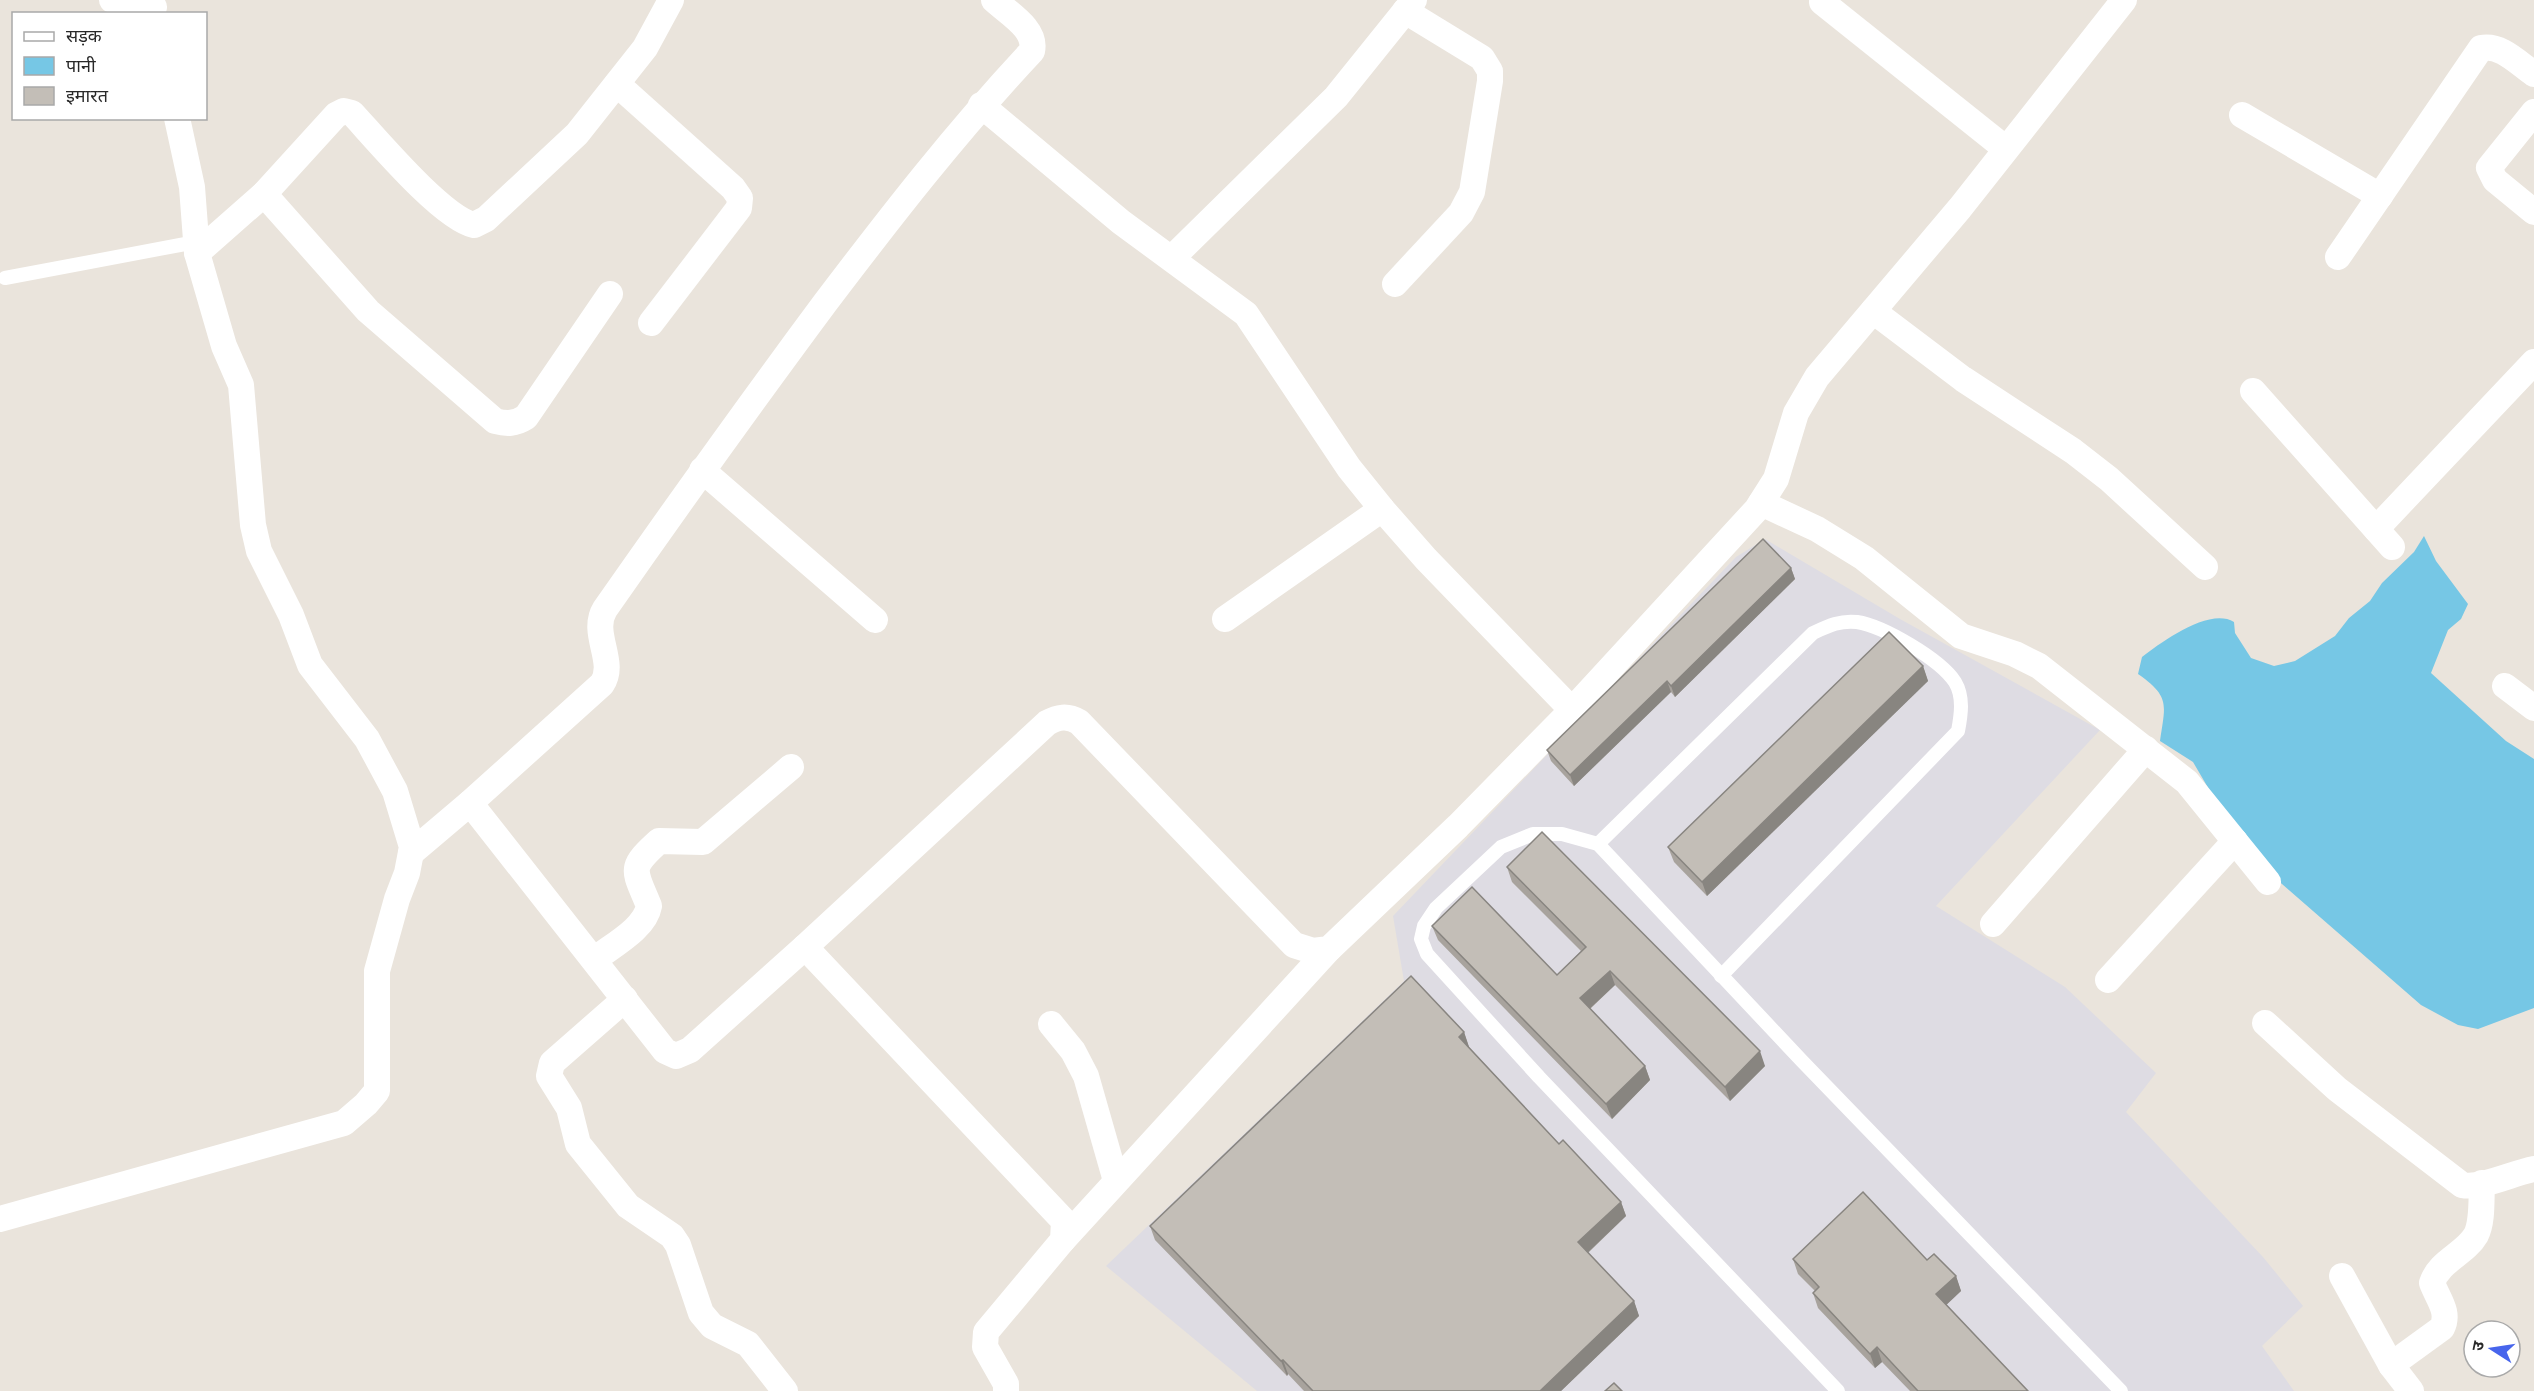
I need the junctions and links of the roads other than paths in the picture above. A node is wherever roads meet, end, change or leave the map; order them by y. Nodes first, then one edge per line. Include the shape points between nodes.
1 (112, 0) edge
2 (671, 0) edge
3 (994, 0) edge
4 (2124, 0) edge
5 (1822, 2) dead end
6 (1410, 6) edge
7 (154, 7) edge
8 (2534, 74) edge
9 (617, 84) junction
10 (981, 105) junction
11 (2534, 112) edge
12 (2242, 116) dead end
13 (177, 120) edge
14 (2006, 150) junction
15 (264, 194) junction
16 (2380, 196) junction
17 (2534, 212) edge
18 (197, 248) junction
19 (2338, 257) dead end
20 (1172, 258) junction
21 (5, 278) dead end
22 (1395, 284) dead end
23 (610, 294) dead end
24 (1873, 311) junction
25 (651, 323) dead end
26 (2534, 362) edge
27 (2253, 391) dead end
28 (702, 470) junction
29 (1761, 503) junction
30 (1382, 509) junction
31 (2205, 567) dead end
32 (1226, 619) dead end
33 (875, 620) dead end
34 (2505, 686) dead end
35 (2534, 708) edge
36 (1572, 711) junction
37 (2146, 749) junction
38 (791, 766) dead end
39 (470, 803) junction
40 (2235, 841) junction
41 (1598, 844) junction
42 (411, 853) junction
43 (2268, 882) dead end
44 (1993, 924) dead end
45 (805, 947) junction
46 (1329, 949) junction
47 (594, 960) junction
48 (1721, 976) junction
49 (2108, 980) dead end
50 (625, 999) junction
51 (2265, 1023) dead end
52 (1051, 1024) dead end
53 (2534, 1169) edge
54 (1116, 1181) junction
55 (2482, 1184) junction
56 (0, 1219) edge
57 (1063, 1239) junction
58 (2342, 1276) dead end
59 (2391, 1365) junction
60 (784, 1391) edge
61 (1006, 1391) edge
62 (1838, 1391) edge
63 (2121, 1391) edge
64 (2411, 1391) edge

1 - 7 street
2 - 9 street via 645,48
3 - 10 street via 1031,34 1034,42 1032,51
4 - 14 street
5 - 14 street
6 - 20 street via 1336,97
6 - 22 street via 1482,58 1490,71 1490,81 1468,201
8 - 16 street via 2499,49 2481,48
9 - 15 street via 577,134 486,219 474,225 455,216 403,170 352,112 336,115
9 - 25 street via 740,198 739,208
10 - 20 street via 1121,222
10 - 28 street via 894,209
11 - 17 street via 2489,168 2495,180
12 - 16 street
13 - 18 street via 192,187
14 - 24 street
15 - 18 street
15 - 23 street via 368,311 495,421 504,424 526,417
16 - 19 street
18 - 21 lane
18 - 42 street via 224,346 241,385 253,525 259,551 291,615 310,665 367,740 395,791
20 - 30 street via 1246,314 1349,468
24 - 29 street via 1806,394 1796,413 1776,479
24 - 31 street via 1963,380 2082,458
26 - 27 street via 2384,538
28 - 33 street
28 - 39 street via 601,615 599,628 607,670 602,684
29 - 36 street
29 - 37 street via 1864,558 1962,636 2039,666
30 - 32 street
30 - 36 street
34 - 35 street
36 - 46 street
37 - 40 street via 2187,782
37 - 44 street
38 - 47 street via 703,842 659,841 639,859 635,869 648,912 642,922
39 - 42 street
39 - 47 street
40 - 43 street
40 - 49 street
41 - 48 lane
41 - 48 lane via 1813,633 1836,623 1858,622 1889,633 1924,654 1954,682 1963,708 1958,731
41 - 62 lane via 1562,834 1533,834 1501,847 1436,909 1424,926 1421,939 1427,954
42 - 56 street via 378,971 377,1091 366,1104 344,1123
45 - 46 street via 1047,723 1066,717 1079,722 1294,945 1313,951
45 - 50 street via 683,1054 676,1056 665,1051
45 - 57 street via 1064,1221
46 - 54 street
47 - 50 street
48 - 63 lane
50 - 60 street via 552,1063 552,1084 569,1108 578,1144 628,1206 665,1229 678,1245 707,1322 748,1344
51 - 55 street via 2337,1089 2462,1185
52 - 54 street via 1073,1051 1086,1076
53 - 55 street
54 - 57 street
55 - 59 street via 2475,1236 2438,1271 2432,1283 2446,1314 2442,1328
57 - 61 street via 986,1332 985,1347 1006,1384
58 - 59 street
59 - 64 street

